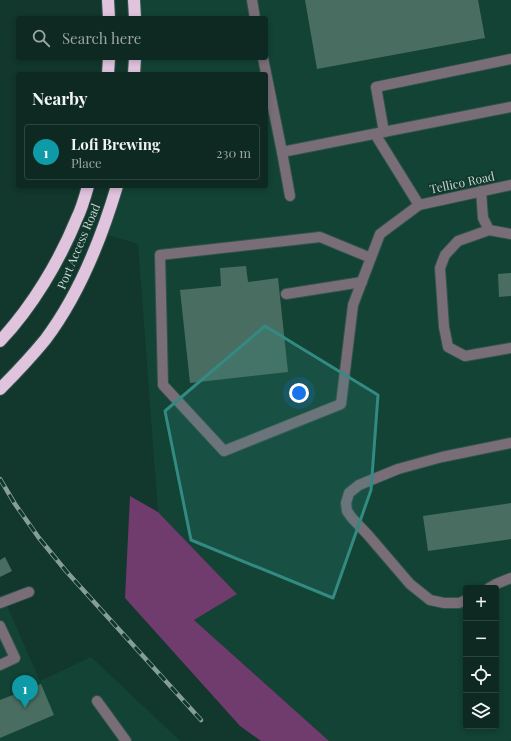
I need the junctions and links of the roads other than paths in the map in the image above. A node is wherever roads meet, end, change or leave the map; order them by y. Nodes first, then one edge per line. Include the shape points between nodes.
1 (108, 0) edge
2 (134, 0) edge
3 (252, 0) edge
4 (109, 16) edge
5 (135, 16) edge
6 (255, 16) edge
7 (511, 59) edge
8 (109, 60) edge
9 (135, 60) edge
10 (263, 60) edge
11 (108, 72) edge
12 (134, 72) edge
13 (266, 72) edge
14 (268, 83) edge
15 (511, 108) edge
16 (379, 133) junction
17 (282, 152) junction
18 (511, 185) edge
19 (87, 188) edge
20 (116, 188) edge
21 (481, 191) junction
22 (290, 196) dead end
23 (420, 205) junction
24 (489, 230) junction
25 (511, 234) edge
26 (371, 258) junction
27 (362, 282) junction
28 (286, 294) dead end
29 (0, 341) edge
30 (511, 348) edge
31 (0, 389) edge
32 (511, 443) edge
33 (511, 578) edge
34 (494, 585) edge
35 (29, 592) dead end
36 (463, 601) edge
37 (0, 604) edge
38 (0, 626) edge
39 (0, 665) edge
40 (97, 701) dead end
41 (126, 741) edge

1 - 4 highway
2 - 5 highway
3 - 6 street
7 - 16 street via 376,87
8 - 11 highway
9 - 12 highway
10 - 13 street
14 - 17 street
15 - 16 street
16 - 17 street
16 - 23 street
17 - 22 street
18 - 21 street, Tellico Road
19 - 29 highway, Port Access Road via 78,218 60,255 41,288 13,328
20 - 31 highway, Port Access Road via 83,276 66,308 45,339
21 - 23 street, Tellico Road
21 - 24 street via 483,218
23 - 26 street via 380,234
24 - 25 street
24 - 30 street via 458,241 445,255 440,268 444,327 448,347 465,356
26 - 27 street
26 - 27 street via 320,237 160,255 163,385 224,451 341,404 353,305
27 - 28 street
32 - 36 street via 442,456 398,469 359,485 349,493 347,511 410,584 430,600 444,603
33 - 34 street
35 - 37 street
38 - 39 street via 15,658
40 - 41 street

